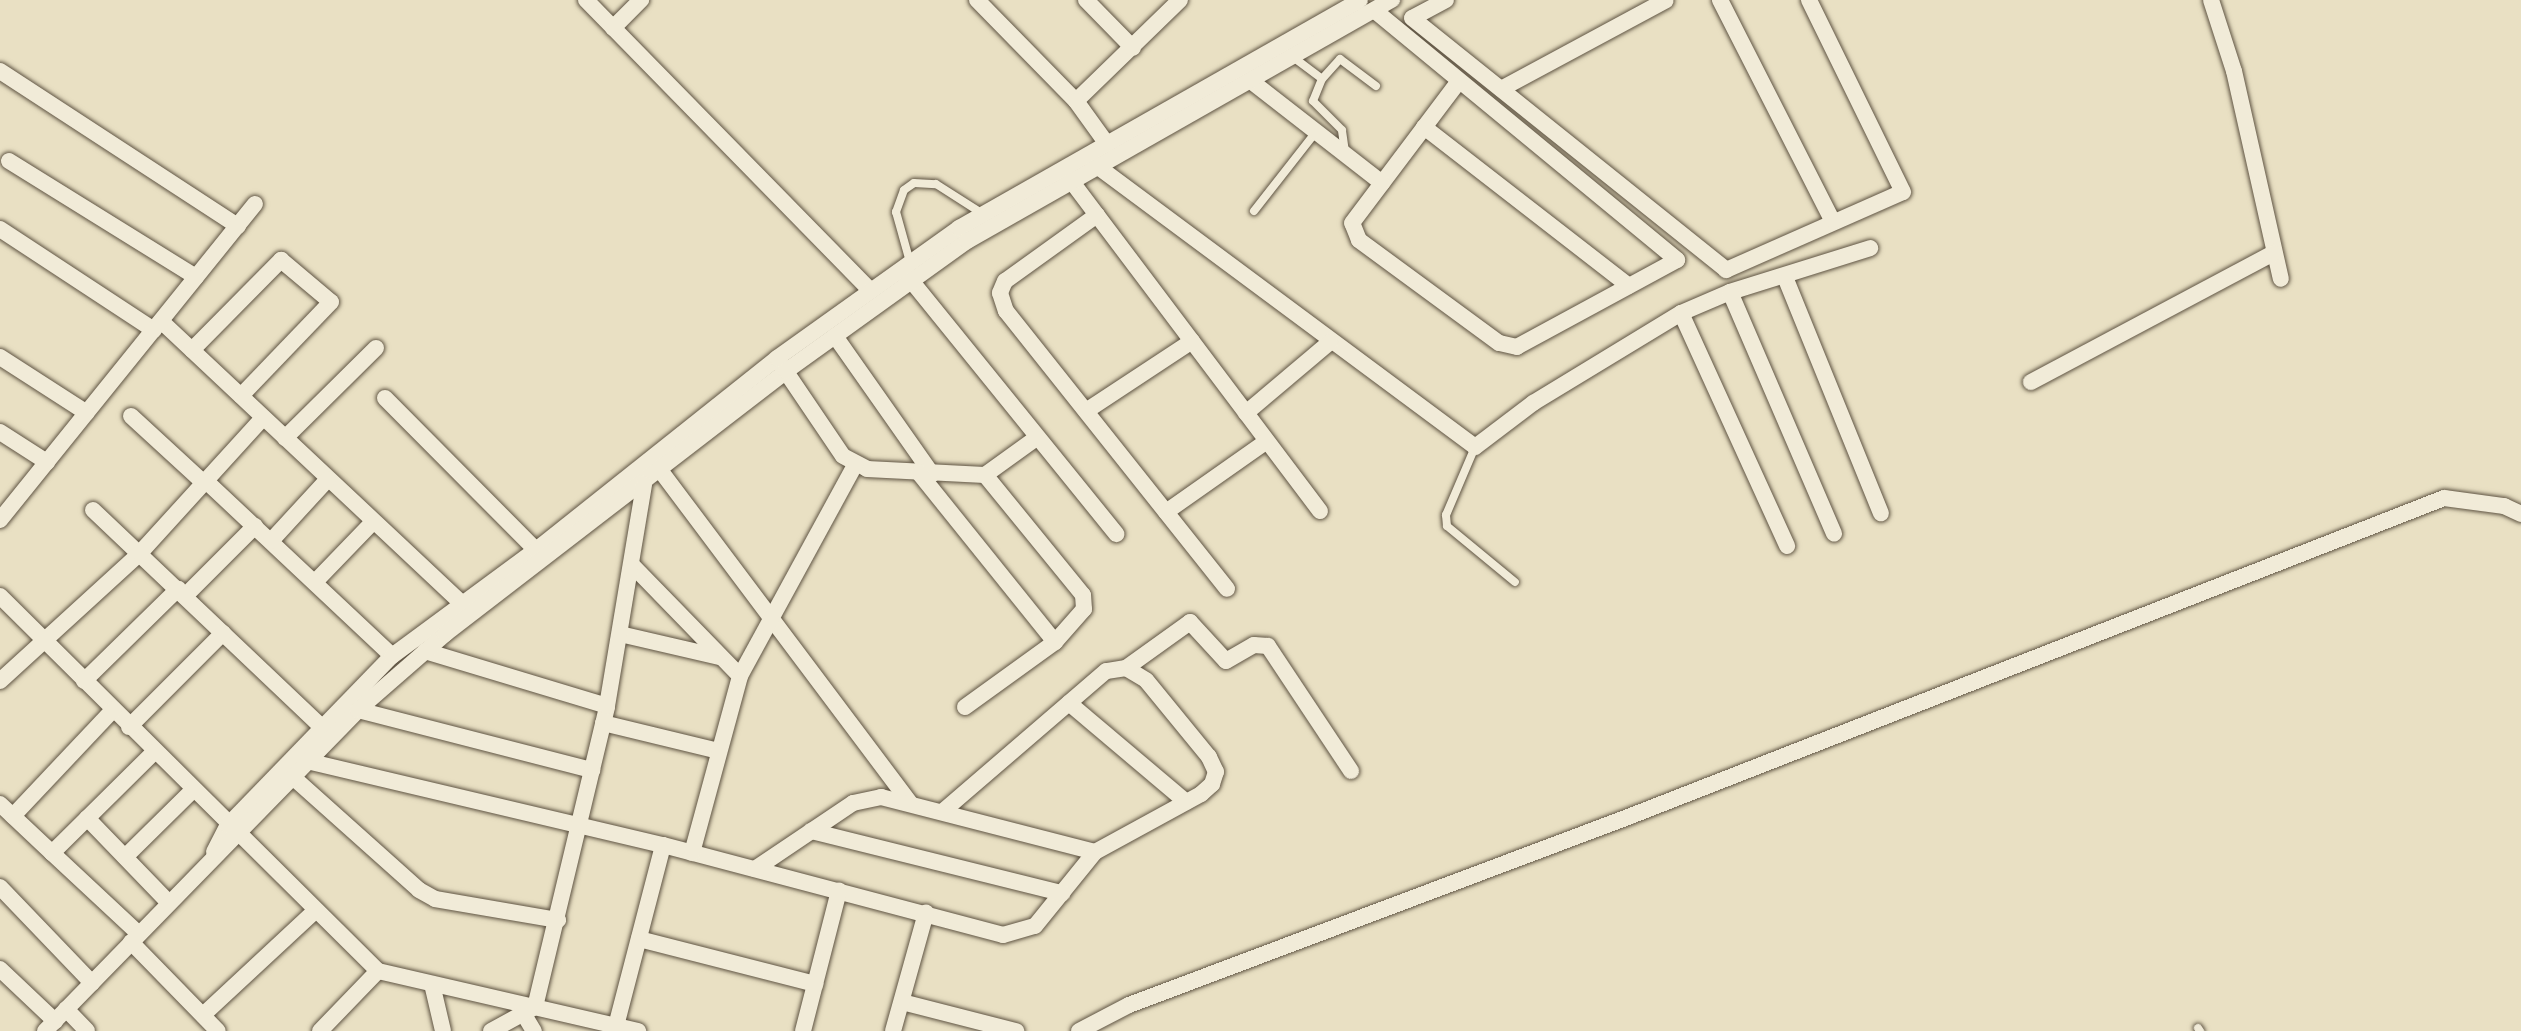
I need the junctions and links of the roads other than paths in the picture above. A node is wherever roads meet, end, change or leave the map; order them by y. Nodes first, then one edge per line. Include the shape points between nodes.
1 (586, 0) edge
2 (641, 0) edge
3 (977, 0) edge
4 (1086, 0) edge
5 (1180, 0) edge
6 (1360, 0) edge
7 (1392, 0) edge
8 (1446, 0) edge
9 (1666, 0) edge
10 (1720, 0) edge
11 (1809, 0) edge
12 (2211, 0) edge
13 (1374, 10) junction
14 (612, 28) junction
15 (1132, 48) junction
16 (1293, 57) junction
17 (0, 71) edge
18 (1322, 79) junction
19 (1251, 81) junction
20 (1459, 81) junction
21 (1376, 86) dead end
22 (1501, 89) junction
23 (1076, 101) junction
24 (1424, 127) junction
25 (1316, 132) junction
26 (1107, 144) junction
27 (1346, 154) junction
28 (9, 161) dead end
29 (1092, 162) junction
30 (1067, 176) junction
31 (1382, 183) junction
32 (255, 204) dead end
33 (1254, 211) dead end
34 (983, 214) junction
35 (1097, 215) junction
36 (1832, 220) junction
37 (238, 226) junction
38 (0, 229) edge
39 (1870, 248) dead end
40 (2274, 253) junction
41 (907, 270) junction
42 (196, 277) junction
43 (1785, 277) junction
44 (2281, 279) dead end
45 (1629, 286) junction
46 (871, 291) junction
47 (1730, 292) junction
48 (1681, 313) junction
49 (158, 325) junction
50 (835, 336) junction
51 (1192, 341) junction
52 (1330, 342) junction
53 (376, 348) dead end
54 (192, 350) junction
55 (0, 357) edge
56 (781, 364) junction
57 (2031, 382) dead end
58 (241, 396) junction
59 (385, 398) dead end
60 (1086, 411) junction
61 (87, 413) junction
62 (1246, 413) junction
63 (131, 416) dead end
64 (263, 418) junction
65 (0, 432) edge
66 (285, 438) junction
67 (1035, 439) junction
68 (1267, 441) junction
69 (1475, 447) junction
70 (47, 462) junction
71 (855, 464) junction
72 (660, 470) junction
73 (926, 474) junction
74 (985, 475) junction
75 (328, 479) junction
76 (206, 483) junction
77 (645, 484) junction
78 (93, 510) dead end
79 (1320, 511) dead end
80 (1166, 512) junction
81 (1881, 513) dead end
82 (2521, 514) edge
83 (1, 518) edge
84 (373, 522) junction
85 (255, 526) junction
86 (1116, 534) dead end
87 (1834, 534) dead end
88 (271, 541) junction
89 (1787, 546) dead end
90 (536, 550) junction
91 (141, 553) junction
92 (633, 566) junction
93 (315, 582) junction
94 (1515, 582) dead end
95 (1227, 589) dead end
96 (181, 593) junction
97 (0, 596) edge
98 (460, 602) junction
99 (771, 621) junction
100 (223, 633) junction
101 (620, 635) junction
102 (45, 641) junction
103 (1055, 642) junction
104 (425, 651) junction
105 (392, 656) junction
106 (722, 657) junction
107 (1126, 668) junction
108 (740, 676) junction
109 (0, 681) edge
110 (84, 681) junction
111 (1069, 703) junction
112 (607, 706) junction
113 (965, 707) dead end
114 (113, 710) junction
115 (358, 710) junction
116 (603, 723) junction
117 (129, 727) junction
118 (327, 733) junction
119 (719, 751) junction
120 (154, 752) junction
121 (311, 762) junction
122 (592, 770) junction
123 (1351, 771) dead end
124 (295, 779) junction
125 (192, 791) junction
126 (1186, 802) junction
127 (910, 803) junction
128 (0, 804) edge
129 (943, 811) junction
130 (13, 816) junction
131 (88, 818) junction
132 (580, 826) junction
133 (234, 831) junction
134 (811, 831) junction
135 (663, 845) junction
136 (1095, 852) junction
137 (52, 853) junction
138 (692, 853) junction
139 (125, 857) junction
140 (755, 869) junction
141 (0, 887) edge
142 (838, 891) junction
143 (1062, 893) junction
144 (169, 903) junction
145 (315, 911) junction
146 (926, 913) junction
147 (558, 920) junction
148 (135, 938) junction
149 (639, 939) junction
150 (0, 970) edge
151 (378, 971) junction
152 (92, 983) junction
153 (432, 984) junction
154 (815, 984) junction
155 (902, 1002) junction
156 (529, 1010) junction
157 (203, 1016) junction
158 (55, 1020) edge
159 (953, 1023) edge
160 (616, 1026) junction
161 (87, 1031) edge
162 (218, 1031) edge
163 (320, 1031) edge
164 (443, 1031) edge
165 (491, 1031) edge
166 (534, 1031) edge
167 (638, 1031) edge
168 (803, 1031) edge
169 (893, 1031) edge
170 (1016, 1031) edge
171 (1079, 1031) edge

1 - 14 street
2 - 14 street
3 - 23 street
4 - 15 street
5 - 15 street
6 - 26 street
7 - 13 street
8 - 22 street via 1412,18
9 - 22 street
10 - 36 street
11 - 36 street via 1903,191
12 - 40 street via 2234,71
13 - 16 street
13 - 20 street
14 - 46 street
15 - 23 street
16 - 18 lane
16 - 19 street
17 - 37 street
18 - 21 lane via 1340,59
18 - 27 lane via 1314,101 1342,130
19 - 25 street
19 - 29 street
20 - 24 street
20 - 45 street via 1677,260
22 - 36 street via 1726,270
23 - 26 street
24 - 31 street
24 - 45 street
25 - 27 street
25 - 33 lane
26 - 29 street
27 - 31 street
28 - 42 street
29 - 30 street
29 - 52 street
30 - 34 street
30 - 35 street
30 - 41 street via 967,241
31 - 45 street via 1352,223 1353,235 1500,343 1517,347 1527,343
32 - 37 street
34 - 41 street
34 - 41 lane via 936,184 914,183 904,190 896,212
35 - 51 street
35 - 60 street via 1005,281 1000,293 1006,311
37 - 42 street
38 - 49 street
39 - 43 street
40 - 44 street
40 - 57 street
41 - 46 street
41 - 50 street
41 - 67 street
42 - 49 street
43 - 47 street
43 - 81 street
46 - 56 street
47 - 48 street
47 - 87 street
48 - 69 street via 1533,402
48 - 89 street
49 - 54 street
49 - 61 street
50 - 56 street
50 - 73 street
51 - 60 street
51 - 62 street
52 - 62 street
52 - 69 street
53 - 66 street
54 - 58 street
54 - 58 street via 281,260 331,302
55 - 61 street
56 - 71 street via 843,456
56 - 72 street
56 - 90 street
58 - 64 street
59 - 90 street
60 - 80 street
61 - 70 street
62 - 68 street
63 - 76 street
64 - 66 street
64 - 76 street
65 - 70 street
66 - 75 street
67 - 74 street
67 - 86 street
68 - 79 street
68 - 80 street
69 - 94 lane via 1447,515 1447,526
70 - 83 street
71 - 73 street
71 - 99 street
72 - 77 street
72 - 99 street
73 - 74 street
73 - 103 street
74 - 103 street via 1083,595 1079,621
75 - 84 street
75 - 88 street
76 - 85 street
76 - 91 street
77 - 92 street
77 - 104 street
78 - 91 street
80 - 95 street
82 - 171 street via 2504,506 2444,498 1629,817 1129,1005
84 - 93 street
84 - 98 street
85 - 88 street
85 - 96 street
88 - 93 street
90 - 98 street
91 - 96 street
91 - 102 street
92 - 101 street
92 - 106 street
93 - 105 street
96 - 100 street
96 - 110 street
97 - 102 street
98 - 105 street
99 - 108 street
99 - 127 street
100 - 117 street
100 - 118 street
101 - 106 street
101 - 112 street
102 - 109 street
102 - 110 street
103 - 113 street
104 - 112 street
104 - 115 street
105 - 118 street
106 - 108 street
107 - 111 street via 1106,671
107 - 123 street via 1191,622 1226,661 1254,645 1268,646
107 - 126 street via 1146,680 1216,772 1212,784
108 - 119 street
110 - 114 street
111 - 126 street
111 - 129 street
112 - 116 street
114 - 117 street
114 - 130 street
115 - 118 street
115 - 122 street
116 - 119 street
116 - 122 street
117 - 120 street
118 - 121 street
118 - 133 street
119 - 138 street
120 - 125 street
120 - 131 street
121 - 124 street
121 - 132 street
122 - 132 street
124 - 133 street
124 - 147 street via 427,894 451,903
125 - 133 street
125 - 139 street
126 - 136 street
127 - 129 street
127 - 134 street via 864,799
128 - 130 street
129 - 136 street
130 - 137 street
131 - 137 street
131 - 139 street
132 - 135 street
132 - 147 street
133 - 144 street
133 - 145 street
134 - 140 street
134 - 143 street
135 - 138 street
135 - 149 street
136 - 143 street
137 - 148 street
138 - 140 street
139 - 144 street
140 - 142 street
141 - 152 street
142 - 146 street
142 - 154 street
143 - 146 street via 1035,926 1020,933 1003,935
144 - 148 street
145 - 151 street
145 - 157 street
146 - 155 street
147 - 156 street
148 - 152 street
148 - 157 street
149 - 154 street
149 - 160 street
150 - 158 street
151 - 153 street
151 - 163 street
152 - 158 street
153 - 156 street
153 - 164 street
154 - 168 street
155 - 159 street
155 - 169 street
156 - 160 street
156 - 165 street
156 - 166 street
157 - 162 street
158 - 161 street
159 - 170 street
160 - 167 street

